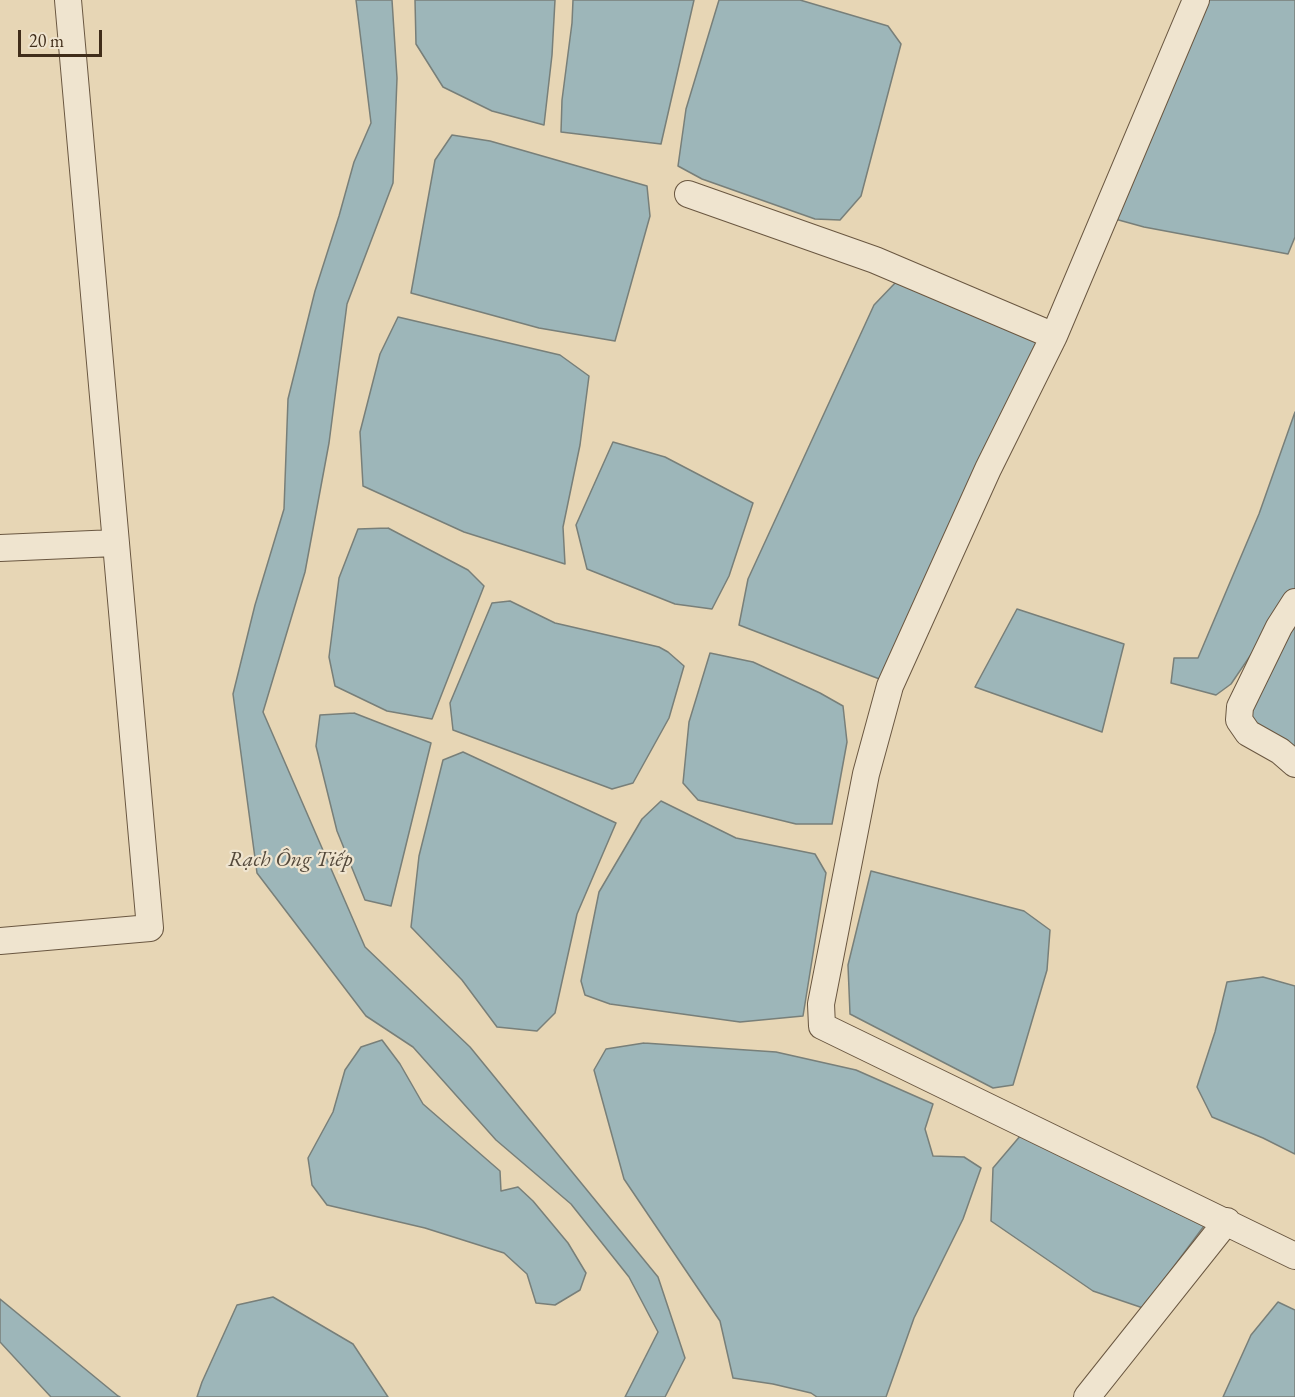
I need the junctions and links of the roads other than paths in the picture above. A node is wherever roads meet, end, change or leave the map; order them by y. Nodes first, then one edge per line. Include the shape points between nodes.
1 (68, 0) edge
2 (1196, 0) edge
3 (688, 194) dead end
4 (1054, 336) junction
5 (116, 543) junction
6 (0, 548) edge
7 (1295, 602) edge
8 (1295, 764) edge
9 (0, 941) edge
10 (1227, 1221) junction
11 (1295, 1256) edge
12 (1087, 1397) edge

1 - 5 street
2 - 4 street
3 - 4 street via 875,261
4 - 10 street via 988,469 890,686 866,774 821,1004 822,1026
5 - 6 street
5 - 9 street via 150,928
7 - 8 street via 1278,627 1240,707 1239,720 1248,733
10 - 11 street
10 - 12 street

